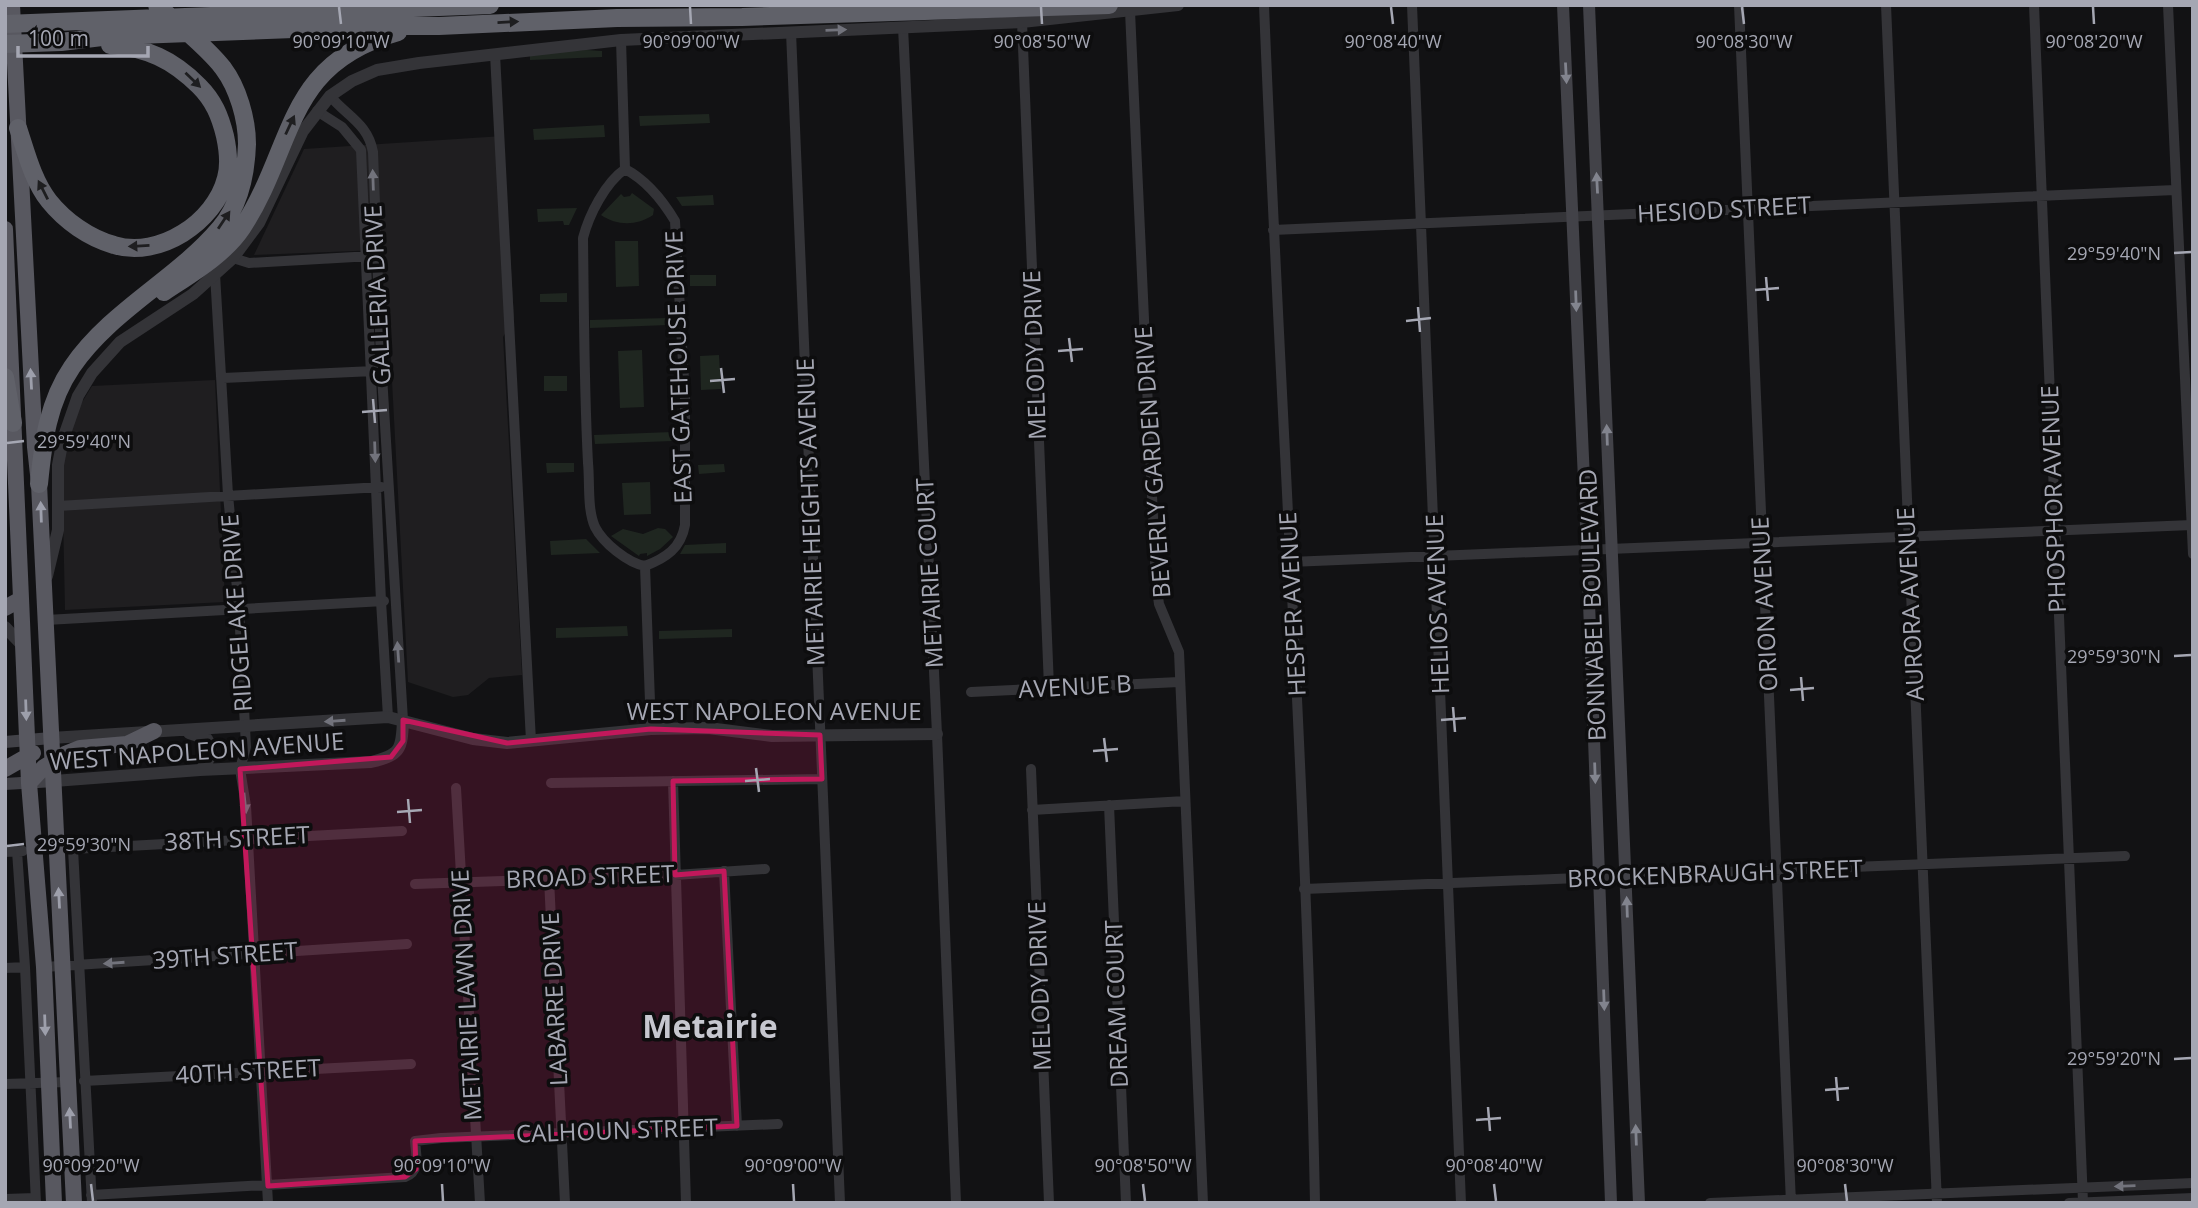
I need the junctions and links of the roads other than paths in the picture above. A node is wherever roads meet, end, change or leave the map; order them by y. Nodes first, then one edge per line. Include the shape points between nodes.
1 (12, 5) edge
2 (158, 5) edge
3 (490, 5) edge
4 (918, 5) edge
5 (1110, 5) edge
6 (1178, 5) edge
7 (1264, 5) edge
8 (1412, 5) edge
9 (1563, 5) edge
10 (1588, 5) edge
11 (1739, 5) edge
12 (1886, 5) edge
13 (2034, 5) edge
14 (2168, 5) edge
15 (1130, 11) junction
16 (826, 13) junction
17 (1022, 22) junction
18 (5, 24) edge
19 (439, 26) junction
20 (903, 27) junction
21 (791, 32) junction
22 (621, 40) junction
23 (61, 42) junction
24 (5, 44) edge
25 (495, 54) junction
26 (330, 96) junction
27 (317, 111) junction
28 (19, 128) junction
29 (625, 169) junction
30 (2175, 190) junction
31 (2041, 196) junction
32 (1894, 202) junction
33 (1748, 209) junction
34 (1598, 216) junction
35 (1572, 217) junction
36 (1422, 224) junction
37 (5, 229) edge
38 (1273, 230) junction
39 (370, 256) junction
40 (233, 258) junction
41 (7, 259) edge
42 (215, 274) junction
43 (102, 332) junction
44 (376, 371) junction
45 (5, 377) edge
46 (223, 378) junction
47 (13, 423) junction
48 (39, 484) junction
49 (388, 486) junction
50 (376, 487) junction
51 (228, 495) junction
52 (58, 506) junction
53 (2192, 525) edge
54 (2055, 530) junction
55 (1908, 536) junction
56 (1762, 542) junction
57 (1612, 547) junction
58 (1587, 548) junction
59 (1436, 554) junction
60 (2193, 554) edge
61 (1290, 562) junction
62 (645, 566) junction
63 (44, 590) junction
64 (21, 594) junction
65 (381, 601) junction
66 (394, 601) junction
67 (5, 608) edge
68 (239, 609) junction
69 (5, 613) edge
70 (46, 620) junction
71 (23, 623) junction
72 (5, 627) edge
73 (24, 648) junction
74 (1179, 682) junction
75 (1049, 687) junction
76 (971, 692) dead end
77 (50, 709) junction
78 (388, 717) junction
79 (403, 720) junction
80 (245, 727) junction
81 (651, 729) junction
82 (171, 730) junction
83 (154, 731) junction
84 (937, 734) junction
85 (820, 735) junction
86 (51, 738) junction
87 (531, 741) junction
88 (5, 742) edge
89 (28, 749) junction
90 (52, 761) junction
91 (5, 769) edge
92 (240, 769) junction
93 (1031, 769) dead end
94 (200, 770) junction
95 (822, 779) junction
96 (673, 780) junction
97 (54, 781) junction
98 (29, 783) junction
99 (551, 783) dead end
100 (5, 784) edge
101 (456, 788) dead end
102 (1185, 801) junction
103 (1109, 805) junction
104 (1032, 810) junction
105 (402, 831) dead end
106 (247, 838) junction
107 (34, 850) junction
108 (17, 851) junction
109 (5, 852) edge
110 (2125, 856) dead end
111 (2069, 859) junction
112 (1923, 865) junction
113 (765, 869) dead end
114 (724, 871) junction
115 (1777, 871) junction
116 (675, 875) junction
117 (1626, 877) junction
118 (549, 878) junction
119 (1599, 878) junction
120 (461, 882) junction
121 (415, 884) dead end
122 (1449, 884) junction
123 (1304, 889) junction
124 (407, 944) dead end
125 (255, 954) junction
126 (70, 966) junction
127 (25, 967) junction
128 (44, 967) junction
129 (5, 968) edge
130 (411, 1064) dead end
131 (262, 1072) junction
132 (76, 1082) junction
133 (30, 1083) junction
134 (47, 1083) junction
135 (5, 1084) edge
136 (778, 1124) dead end
137 (737, 1126) junction
138 (684, 1129) junction
139 (562, 1132) junction
140 (475, 1137) junction
141 (2193, 1183) edge
142 (268, 1186) junction
143 (2083, 1187) junction
144 (1937, 1198) edge
145 (2193, 1198) edge
146 (5, 1199) edge
147 (92, 1199) edge
148 (35, 1200) edge
149 (1791, 1201) edge
150 (2083, 1202) edge
151 (54, 1203) edge
152 (74, 1203) edge
153 (268, 1203) edge
154 (480, 1203) edge
155 (565, 1203) edge
156 (686, 1203) edge
157 (840, 1203) edge
158 (956, 1203) edge
159 (1049, 1203) edge
160 (1126, 1203) edge
161 (1203, 1203) edge
162 (1315, 1203) edge
163 (1461, 1203) edge
164 (1611, 1203) edge
165 (1639, 1203) edge
166 (1710, 1203) edge
167 (2069, 1203) edge

1 - 28 highway
43 -> 2 highway via 220,228 245,178 243,118 229,78
3 - 18 highway
4 - 16 highway
5 - 16 highway
6 - 15 street
7 - 38 street, HESPER AVENUE
8 - 36 street, HELIOS AVENUE
9 -> 35 main road, BONNABEL BOULEVARD
34 -> 10 main road, BONNABEL BOULEVARD
11 - 33 street, ORION AVENUE
12 - 32 street, AURORA AVENUE
13 - 31 street, PHOSPHOR AVENUE
14 - 30 street
15 - 17 street
15 - 74 street, BEVERLY GARDEN DRIVE via 1156,583 1159,604 1179,652
19 -> 16 highway
17 - 20 street
17 - 75 street, MELODY DRIVE
19 - 23 highway via 110,36
43 -> 19 highway via 192,273 241,230 300,104 341,57 373,39
21 -> 20 street
20 - 84 street, METAIRIE COURT
21 - 22 street
21 - 85 street, METAIRIE HEIGHTS AVENUE
22 - 25 street
22 - 29 street
23 - 24 highway
23 -> 28 highway via 128,46 163,57 185,72 208,94 220,115 228,152 223,187 212,207 184,233 143,247 115,246 72,225 47,200
25 - 26 street via 377,70
25 - 87 street
26 - 27 street
39 -> 26 street, GALLERIA DRIVE via 370,137
27 - 39 street, GALLERIA DRIVE via 342,127 361,150
27 - 40 street via 259,223
48 -> 28 highway
29 - 62 street via 594,207 583,238 587,440 596,528 628,559
29 - 62 street, EAST GATEHOUSE DRIVE via 663,201 675,221 685,398 683,536 670,553
30 - 31 street, HESIOD STREET
30 - 53 street
31 - 32 street, HESIOD STREET
31 - 54 street, PHOSPHOR AVENUE
32 - 33 street, HESIOD STREET
32 - 55 street, AURORA AVENUE
33 - 34 street, HESIOD STREET
33 - 56 street, ORION AVENUE
34 - 35 street, HESIOD STREET
57 -> 34 main road, BONNABEL BOULEVARD
35 - 36 street, HESIOD STREET
35 -> 58 main road, BONNABEL BOULEVARD
36 - 38 street, HESIOD STREET
36 - 59 street, HELIOS AVENUE
37 - 41 highway
38 - 61 street, HESPER AVENUE
39 - 40 street via 249,263
39 - 44 street, GALLERIA DRIVE
40 - 42 street
41 - 47 highway
42 - 46 street, RIDGELAKE DRIVE
42 - 52 street via 120,342 92,373 63,439
43 - 48 highway via 71,369 49,414
44 - 46 street
44 - 49 street, GALLERIA DRIVE
44 -> 50 street, GALLERIA DRIVE
45 - 47 highway
46 - 51 street, RIDGELAKE DRIVE
47 - 64 highway
63 -> 48 highway
49 - 50 street
49 - 66 street, GALLERIA DRIVE
50 - 51 street
50 - 65 street, GALLERIA DRIVE
51 - 52 street
51 - 68 street, RIDGELAKE DRIVE
52 - 63 street via 58,530
53 - 54 street
53 - 60 street
54 - 55 street
54 - 111 street, PHOSPHOR AVENUE
55 - 56 street
55 - 112 street, AURORA AVENUE
56 - 57 street
56 - 115 street, ORION AVENUE
57 - 58 street
57 - 117 main road, BONNABEL BOULEVARD
58 - 59 street
58 -> 119 main road, BONNABEL BOULEVARD
59 - 61 street
59 - 122 street, HELIOS AVENUE
61 - 123 street, HESPER AVENUE
62 - 81 street
63 - 70 highway
64 - 67 highway
64 - 70 highway
64 - 71 highway
65 - 66 street
65 - 68 street
65 - 78 street, GALLERIA DRIVE
79 -> 66 street, GALLERIA DRIVE
68 - 70 street
68 - 80 street, RIDGELAKE DRIVE
69 - 71 street
70 - 77 highway
71 - 73 highway
71 - 77 highway via 37,638 40,690
72 - 73 street
73 -> 89 highway
74 - 75 street, AVENUE B
74 - 102 street, BEVERLY GARDEN DRIVE
75 - 76 street, AVENUE B
77 - 86 highway
78 - 79 street, WEST NAPOLEON AVENUE
78 -> 80 street, WEST NAPOLEON AVENUE
79 - 87 street, WEST NAPOLEON AVENUE via 473,739
79 - 92 street, WEST NAPOLEON AVENUE via 403,741 391,757
80 - 82 street, WEST NAPOLEON AVENUE
80 - 92 street, RIDGELAKE DRIVE via 245,758
81 - 85 street, WEST NAPOLEON AVENUE
81 - 87 street, WEST NAPOLEON AVENUE
82 - 83 street, WEST NAPOLEON AVENUE
82 - 94 street via 207,739 212,755
83 - 86 street, WEST NAPOLEON AVENUE
83 - 90 highway via 127,744 80,748
84 - 85 street, WEST NAPOLEON AVENUE
84 - 158 street, METAIRIE COURT
85 - 95 street, METAIRIE HEIGHTS AVENUE
86 - 89 highway
86 - 90 highway
88 - 89 main road, WEST NAPOLEON AVENUE
89 - 91 highway
89 - 98 highway
90 - 97 highway
90 - 98 highway
92 - 94 street, WEST NAPOLEON AVENUE
92 -> 106 street, RIDGELAKE DRIVE
93 - 104 street, MELODY DRIVE
94 - 97 street, WEST NAPOLEON AVENUE
95 - 96 street
95 - 157 street, METAIRIE HEIGHTS AVENUE
96 - 99 street
96 - 116 street
97 - 98 main road, WEST NAPOLEON AVENUE
126 -> 97 highway
98 - 100 main road, WEST NAPOLEON AVENUE
98 - 107 highway
101 - 120 street, METAIRIE LAWN DRIVE
102 - 103 street
102 - 161 street, BEVERLY GARDEN DRIVE
103 - 104 street
103 - 160 street, DREAM COURT
104 - 159 street, MELODY DRIVE
105 - 106 street, 38TH STREET
106 - 125 street, RIDGELAKE DRIVE
106 - 126 street, 38TH STREET via 73,849
107 - 108 street
107 - 128 highway
108 - 109 street
108 - 127 street
110 - 111 street, BROCKENBRAUGH STREET
111 - 112 street, BROCKENBRAUGH STREET
111 - 143 street, PHOSPHOR AVENUE
112 - 115 street, BROCKENBRAUGH STREET
112 - 144 street, AURORA AVENUE
113 - 114 street, BROAD STREET
114 - 116 street, BROAD STREET
114 - 137 street
115 - 117 street, BROCKENBRAUGH STREET
115 - 149 street, ORION AVENUE
116 - 118 street, BROAD STREET
116 - 138 street
117 - 119 street, BROCKENBRAUGH STREET
165 -> 117 main road, BONNABEL BOULEVARD
118 - 120 street, BROAD STREET
118 - 139 street, LABARRE DRIVE
119 - 122 street, BROCKENBRAUGH STREET
119 -> 164 main road, BONNABEL BOULEVARD
120 - 121 street, BROAD STREET
120 - 140 street, METAIRIE LAWN DRIVE
122 - 123 street, BROCKENBRAUGH STREET
122 - 163 street, HELIOS AVENUE
123 - 162 street, HESPER AVENUE
124 - 125 street, 39TH STREET
125 -> 126 street, 39TH STREET
125 - 131 street, RIDGELAKE DRIVE
126 - 128 street, 39TH STREET
126 - 132 highway
127 - 129 street
127 - 133 street
128 -> 134 highway
130 - 131 street, 40TH STREET
131 - 132 street, 40TH STREET
131 - 142 street, RIDGELAKE DRIVE
132 - 134 street, 40TH STREET
132 - 147 street
152 -> 132 highway
133 - 134 street, 40TH STREET
133 - 135 street, 40TH STREET
133 - 148 street
134 - 151 highway
136 - 137 street, CALHOUN STREET
137 - 138 street, CALHOUN STREET
138 - 139 street, CALHOUN STREET
138 - 156 street
139 - 140 street, CALHOUN STREET
139 - 155 street, LABARRE DRIVE
140 - 142 street, CALHOUN STREET via 415,1141 415,1169 405,1177
140 - 154 street, METAIRIE LAWN DRIVE
141 -> 143 street
142 - 147 street
142 - 153 street, RIDGELAKE DRIVE
143 - 144 street
143 - 150 street, PHOSPHOR AVENUE
144 - 149 street
145 - 150 street
146 - 148 street
149 - 166 street
150 - 167 street

